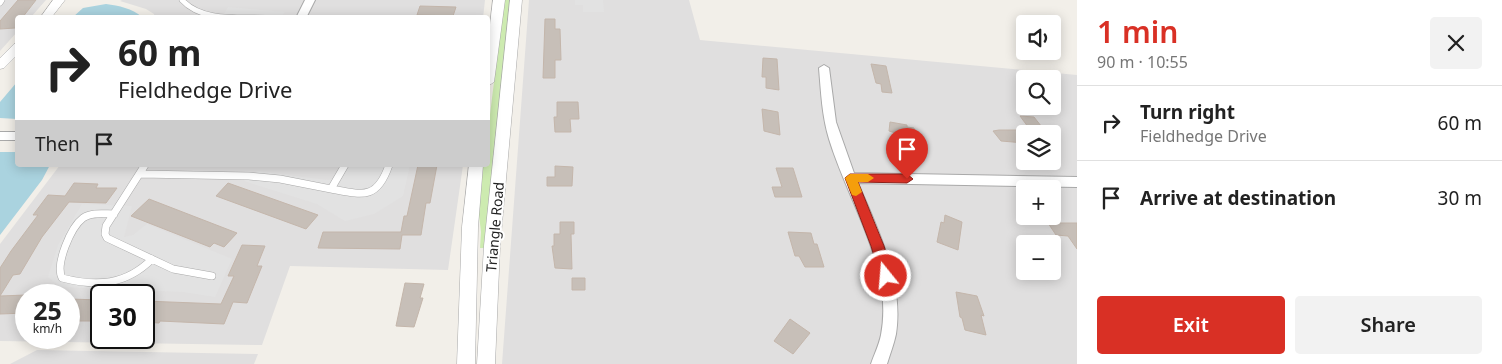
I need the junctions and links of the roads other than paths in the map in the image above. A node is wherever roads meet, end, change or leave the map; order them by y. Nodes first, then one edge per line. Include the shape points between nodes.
1 (2, 0) edge
2 (59, 0) edge
3 (182, 0) edge
4 (310, 0) edge
5 (499, 0) edge
6 (516, 0) edge
7 (0, 3) edge
8 (47, 15) edge
9 (219, 15) edge
10 (302, 15) edge
11 (15, 51) edge
12 (0, 65) edge
13 (490, 67) edge
14 (824, 68) dead end
15 (0, 136) edge
16 (15, 136) edge
17 (144, 167) edge
18 (344, 167) edge
19 (388, 167) edge
20 (476, 167) edge
21 (140, 174) junction
22 (850, 178) junction
23 (1077, 182) edge
24 (331, 189) junction
25 (114, 214) junction
26 (152, 259) junction
27 (212, 276) dead end
28 (466, 364) edge
29 (486, 364) edge
30 (879, 364) edge

1 - 7 lane
2 - 8 street
3 - 9 lane via 188,8
4 - 10 street
5 - 13 street
6 - 29 street, Triangle Road via 494,228
11 - 12 street
14 - 22 street via 829,116
15 - 16 street
17 - 21 lane
18 - 24 lane
19 - 24 lane via 385,180 371,193 362,195
20 - 28 street, Triangle Road via 470,227
21 - 24 lane via 249,176
21 - 25 lane
22 - 23 street
22 - 30 street via 878,246 886,276 889,336
25 - 26 lane via 106,226 107,238
25 - 26 lane via 92,214 83,218 74,229 61,262 59,271 62,278 116,283
26 - 27 lane via 173,268

